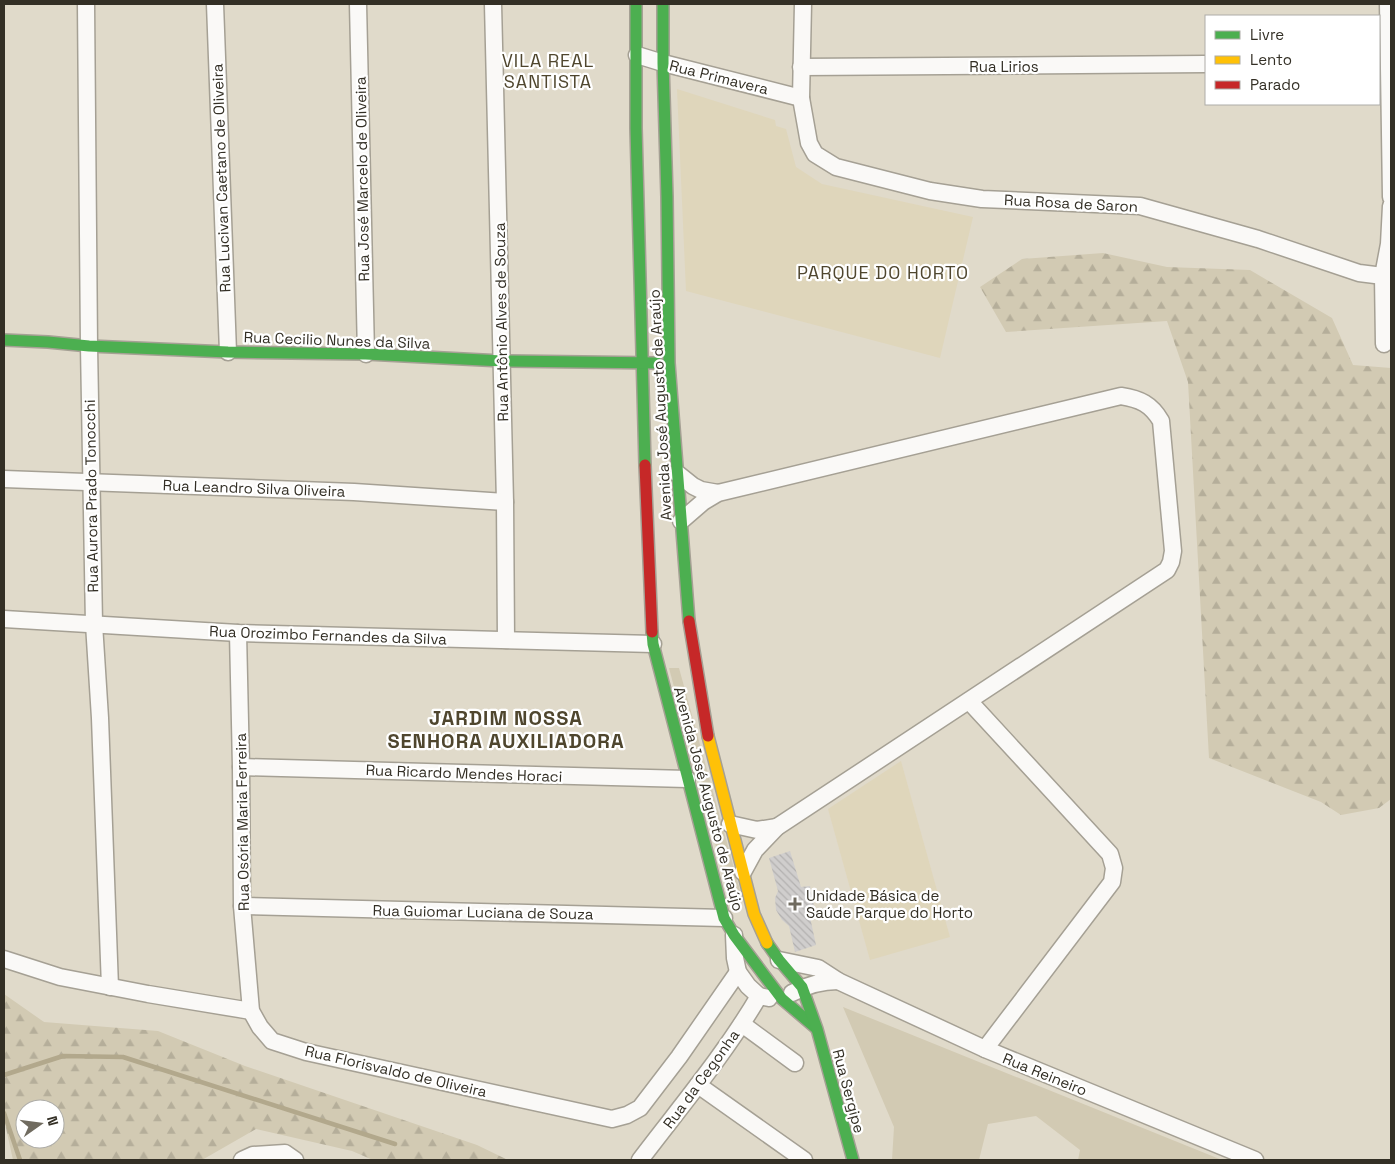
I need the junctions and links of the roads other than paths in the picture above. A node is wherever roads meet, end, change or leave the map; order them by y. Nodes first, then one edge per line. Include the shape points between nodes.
1 (86, 4) edge
2 (214, 4) edge
3 (358, 4) edge
4 (493, 4) edge
5 (636, 4) edge
6 (663, 4) edge
7 (803, 4) edge
8 (1388, 4) edge
9 (637, 55) junction
10 (663, 63) junction
11 (1386, 63) edge
12 (1205, 64) edge
13 (801, 67) junction
14 (801, 98) junction
15 (1391, 197) edge
16 (1391, 206) edge
17 (1383, 276) junction
18 (4, 340) edge
19 (1384, 344) dead end
20 (89, 346) junction
21 (228, 352) junction
22 (366, 354) junction
23 (502, 361) junction
24 (643, 362) junction
25 (666, 363) junction
26 (678, 474) junction
27 (4, 478) edge
28 (90, 481) junction
29 (718, 493) junction
30 (505, 502) junction
31 (681, 521) junction
32 (4, 619) edge
33 (94, 624) junction
34 (238, 633) junction
35 (506, 640) junction
36 (653, 644) junction
37 (969, 701) junction
38 (241, 768) junction
39 (687, 779) junction
40 (730, 824) junction
41 (777, 827) junction
42 (743, 872) junction
43 (242, 906) junction
44 (724, 918) junction
45 (734, 935) junction
46 (4, 959) edge
47 (779, 960) junction
48 (738, 972) junction
49 (838, 981) junction
50 (110, 987) junction
51 (802, 987) junction
52 (760, 996) junction
53 (782, 999) junction
54 (252, 1011) junction
55 (742, 1024) junction
56 (817, 1029) junction
57 (985, 1049) junction
58 (796, 1064) dead end
59 (698, 1084) junction
60 (646, 1158) edge
61 (242, 1160) edge
62 (295, 1160) edge
63 (804, 1160) edge
64 (853, 1160) edge
65 (1255, 1160) edge

1 - 20 street, Rua Aurora Prado Tonocchi
2 - 21 street, Rua Lucivan Caetano de Oliveira
3 - 22 street, Rua José Marcelo de Oliveira
4 - 23 street, Rua Antônio Alves de Souza
5 - 9 street, Avenida José Augusto de Araújo
6 - 10 street, Avenida José Augusto de Araújo
7 - 13 street
8 - 11 street
9 - 10 street, Rua Primavera
9 - 24 street, Avenida José Augusto de Araújo
10 - 14 street, Rua Primavera
10 - 25 street, Avenida José Augusto de Araújo via 667,197
11 - 15 street
12 - 13 street, Rua Lirios
13 - 14 street
14 - 17 street, Rua Rosa de Saron via 809,144 815,154 836,167 930,191 982,199 1140,206 1258,239 1359,273
16 - 17 street
17 - 19 street
18 - 20 street, Rua Cecilio Nunes da Silva
20 - 21 street, Rua Cecilio Nunes da Silva
20 - 28 street, Rua Aurora Prado Tonocchi
21 - 22 street, Rua Cecilio Nunes da Silva
22 - 23 street, Rua Cecilio Nunes da Silva
23 - 24 street, Rua Cecilio Nunes da Silva
23 - 30 street, Rua Antônio Alves de Souza
24 - 25 street, Rua Cecilio Nunes da Silva
24 - 36 street, Avenida José Augusto de Araújo
25 - 26 street, Avenida José Augusto de Araújo
26 - 29 street via 701,490
26 - 31 street, Avenida José Augusto de Araújo
27 - 28 street, Rua Leandro Silva Oliveira
28 - 30 street, Rua Leandro Silva Oliveira
28 - 33 street, Rua Aurora Prado Tonocchi
29 - 31 street
29 - 37 street via 1121,396 1137,398 1155,411 1161,421 1172,551 1167,570
30 - 35 street, Rua Antônio Alves de Souza
31 - 40 street, Avenida José Augusto de Araújo via 687,610 696,668
32 - 33 street, Rua Orozimbo Fernandes da Silva
33 - 34 street, Rua Orozimbo Fernandes da Silva
33 - 50 street, Rua Aurora Prado Tonocchi
34 - 35 street, Rua Orozimbo Fernandes da Silva
34 - 38 street, Rua Osória Maria Ferreira
35 - 36 street, Rua Orozimbo Fernandes da Silva
36 - 39 street, Avenida José Augusto de Araújo
37 - 41 street
37 - 57 street via 1110,854 1114,868 1112,882
38 - 39 street, Rua Ricardo Mendes Horaci
38 - 43 street, Rua Osória Maria Ferreira
39 - 44 street, Avenida José Augusto de Araújo
40 - 41 street via 757,830
40 - 42 street, Avenida José Augusto de Araújo
41 - 42 street via 755,850
42 - 47 street, Avenida José Augusto de Araújo via 754,914 768,945
43 - 44 street, Rua Guiomar Luciana de Souza
43 - 54 street, Rua Osória Maria Ferreira
44 - 45 street, Avenida José Augusto de Araújo
45 - 48 street
45 - 53 street, Avenida José Augusto de Araújo
46 - 50 street via 60,977
47 - 49 street, Rua Reineiro via 818,968
47 - 51 street, Avenida José Augusto de Araújo
48 - 52 street
48 - 54 street, Rua Florisvaldo de Oliveira via 640,1108 627,1116 612,1119 272,1042
49 - 51 street
49 - 57 street, Rua Reineiro
50 - 54 street
51 - 53 street
51 - 56 street, Avenida José Augusto de Araújo
52 - 53 street
52 - 55 street, Rua da Cegonha
53 - 56 street, Avenida José Augusto de Araújo
55 - 58 street
55 - 59 street, Rua da Cegonha
56 - 64 street, Rua Sergipe
57 - 65 street, Rua Reineiro
59 - 60 street, Rua da Cegonha
59 - 63 street
61 - 62 street via 253,1155 285,1154

